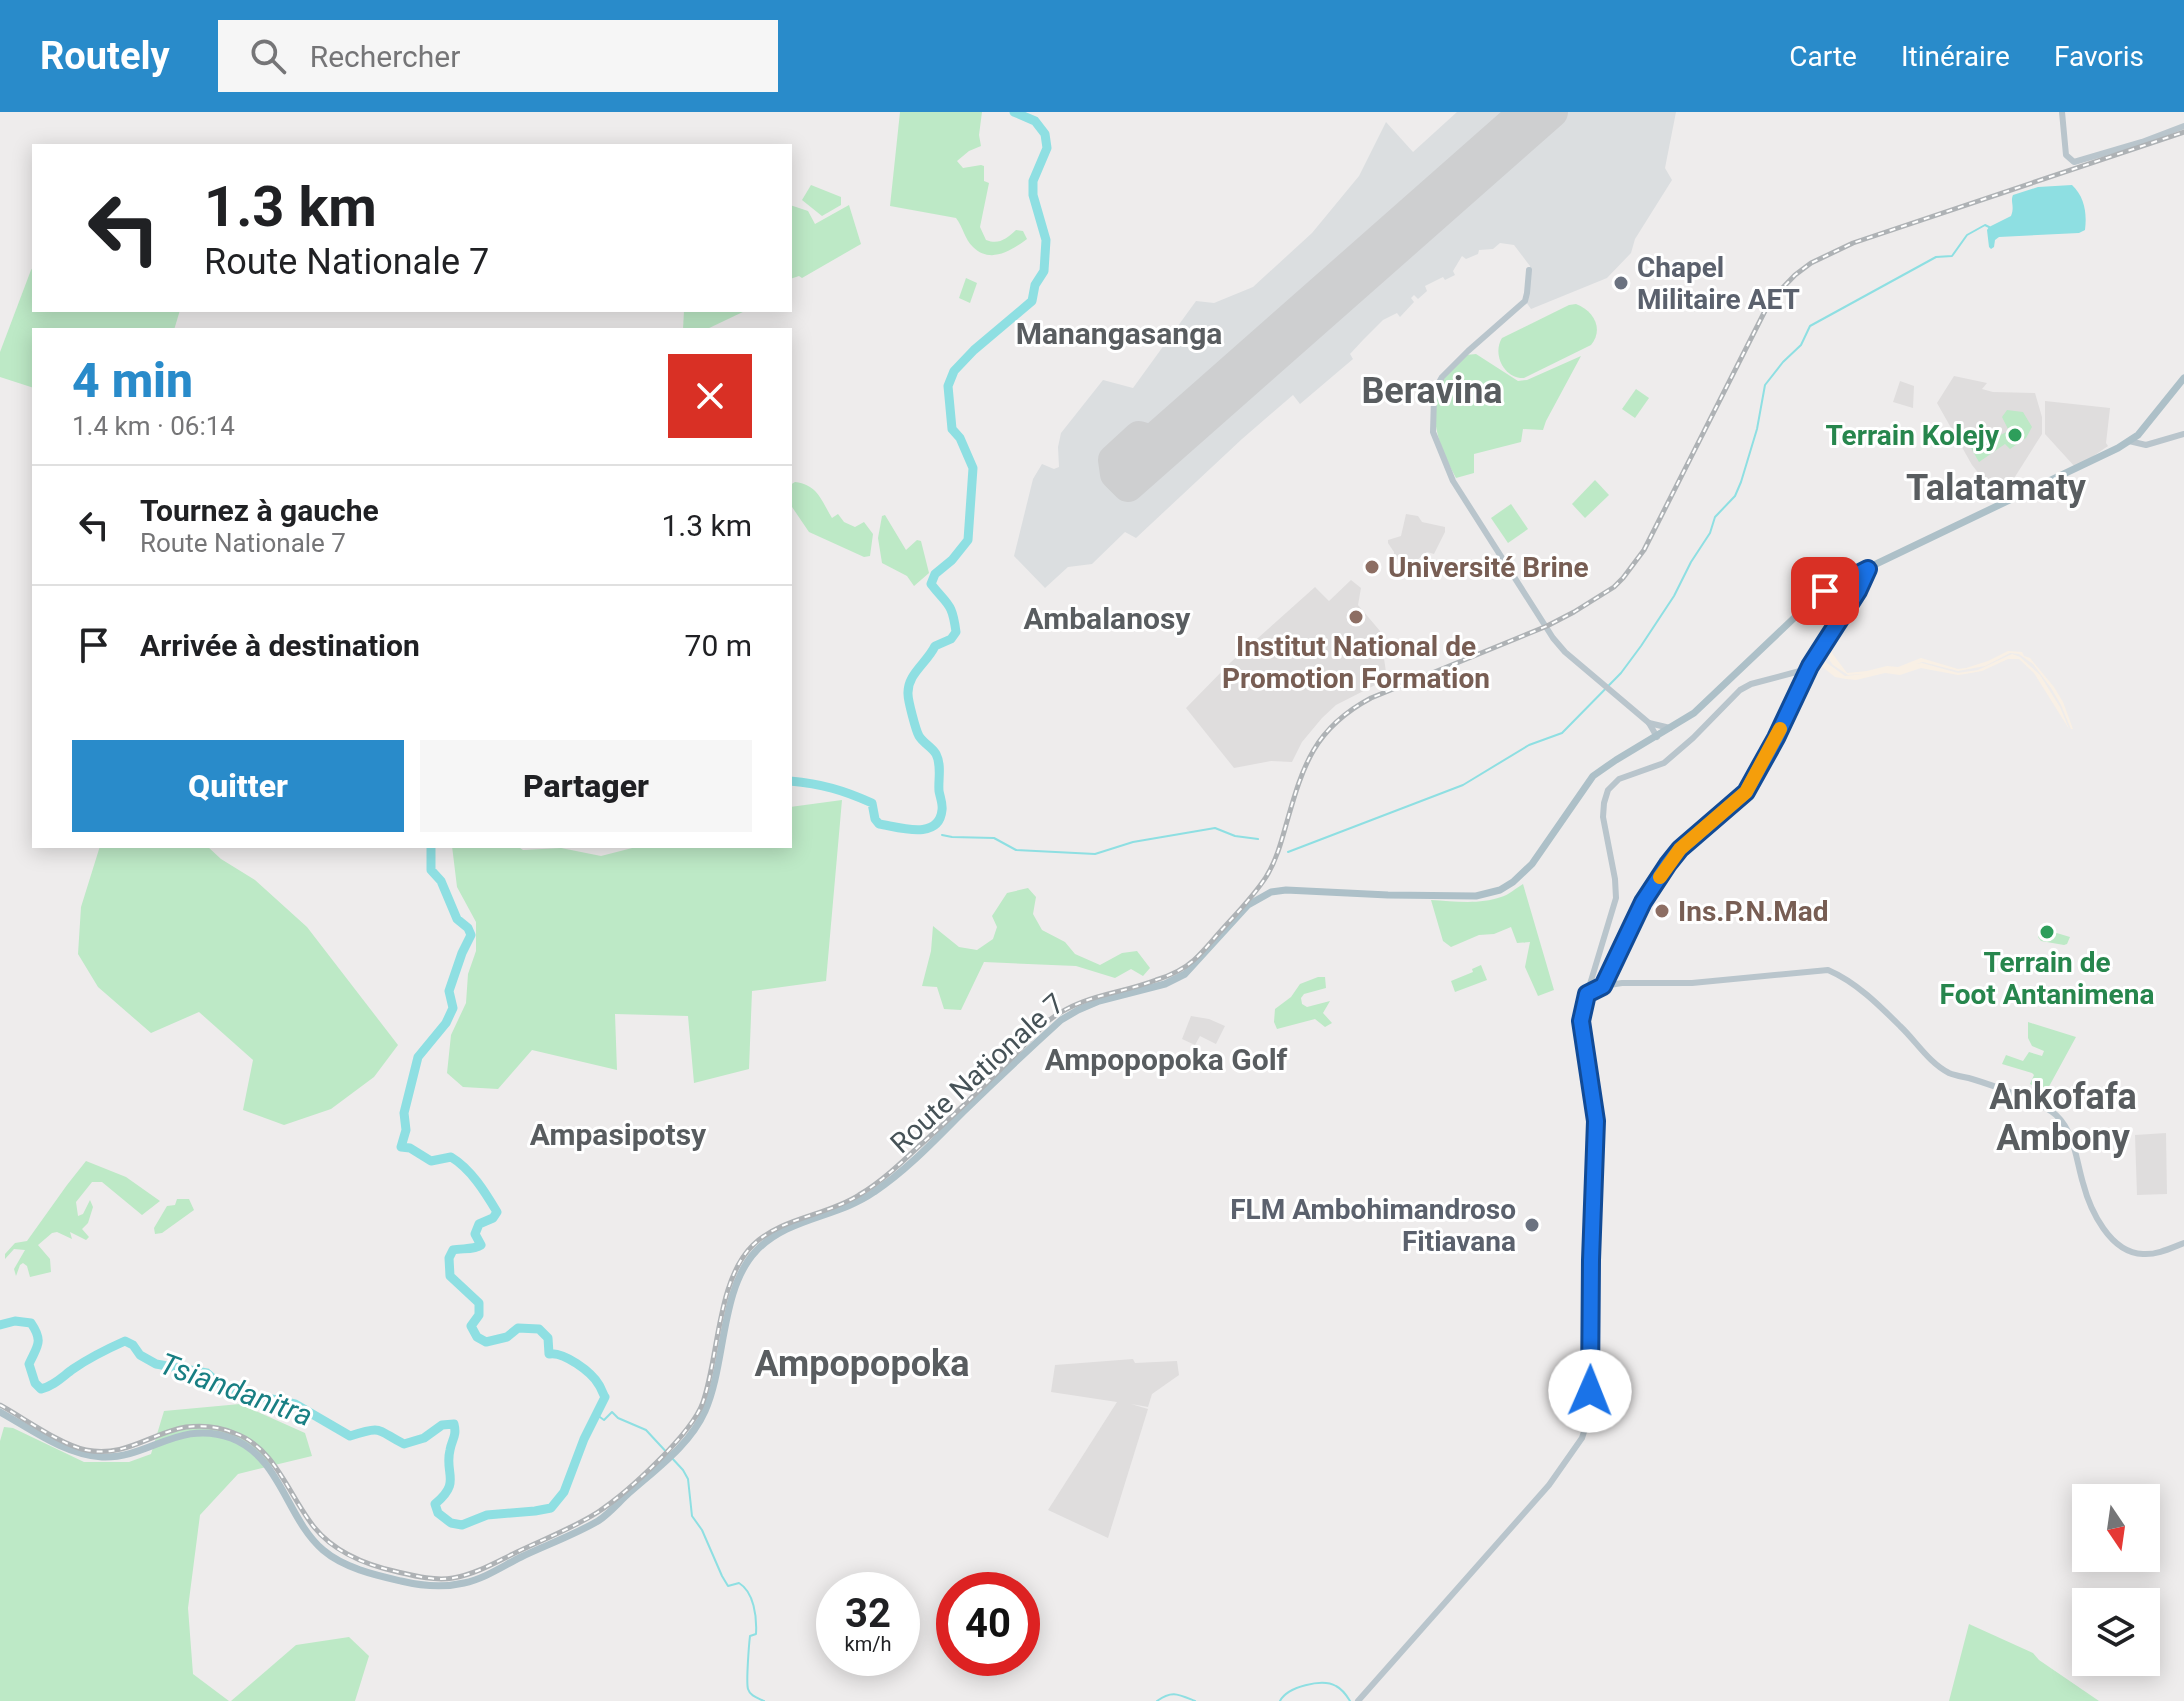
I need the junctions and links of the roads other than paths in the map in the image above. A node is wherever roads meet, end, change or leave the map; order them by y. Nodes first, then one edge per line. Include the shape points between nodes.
1 (2062, 112) edge
2 (2184, 126) edge
3 (1529, 270) dead end
4 (2184, 378) edge
5 (2184, 434) edge
6 (2129, 441) junction
7 (1868, 569) junction
8 (1810, 666) junction
9 (1649, 723) junction
10 (1670, 728) junction
11 (1657, 737) junction
12 (1603, 986) junction
13 (1587, 994) junction
14 (2184, 1243) edge
15 (0, 1412) edge
16 (1358, 1701) edge

1 - 2 street via 2066,155 2074,162
3 - 9 street via 1525,301 1442,377 1434,397 1433,432 1453,481 1547,629 1565,652
4 - 6 main road
5 - 6 street via 2146,445
6 - 7 main road
7 - 8 street
7 - 10 main road via 1813,600 1710,700
8 - 12 street via 1746,792 1668,864 1643,902
8 - 13 street via 1740,690 1664,763 1619,779 1608,790 1603,817 1616,898
9 - 10 street
9 - 11 street
10 - 11 main road
11 - 15 main road, Route Nationale 7 via 1593,776 1532,864 1500,890 1476,896 1271,892 1248,905 1185,974 1099,1001 1061,1020 876,1191 793,1225 750,1257 732,1298 704,1413 675,1452 600,1520 478,1579 428,1586 343,1563 310,1537 265,1463 234,1439 198,1432 123,1455 87,1455
12 - 13 street
12 - 14 street via 1824,969 1846,978 1938,1066 2056,1115 2073,1143 2093,1213 2108,1235 2144,1254
13 - 16 street via 1581,1021 1596,1121 1591,1385 1582,1438 1549,1485

